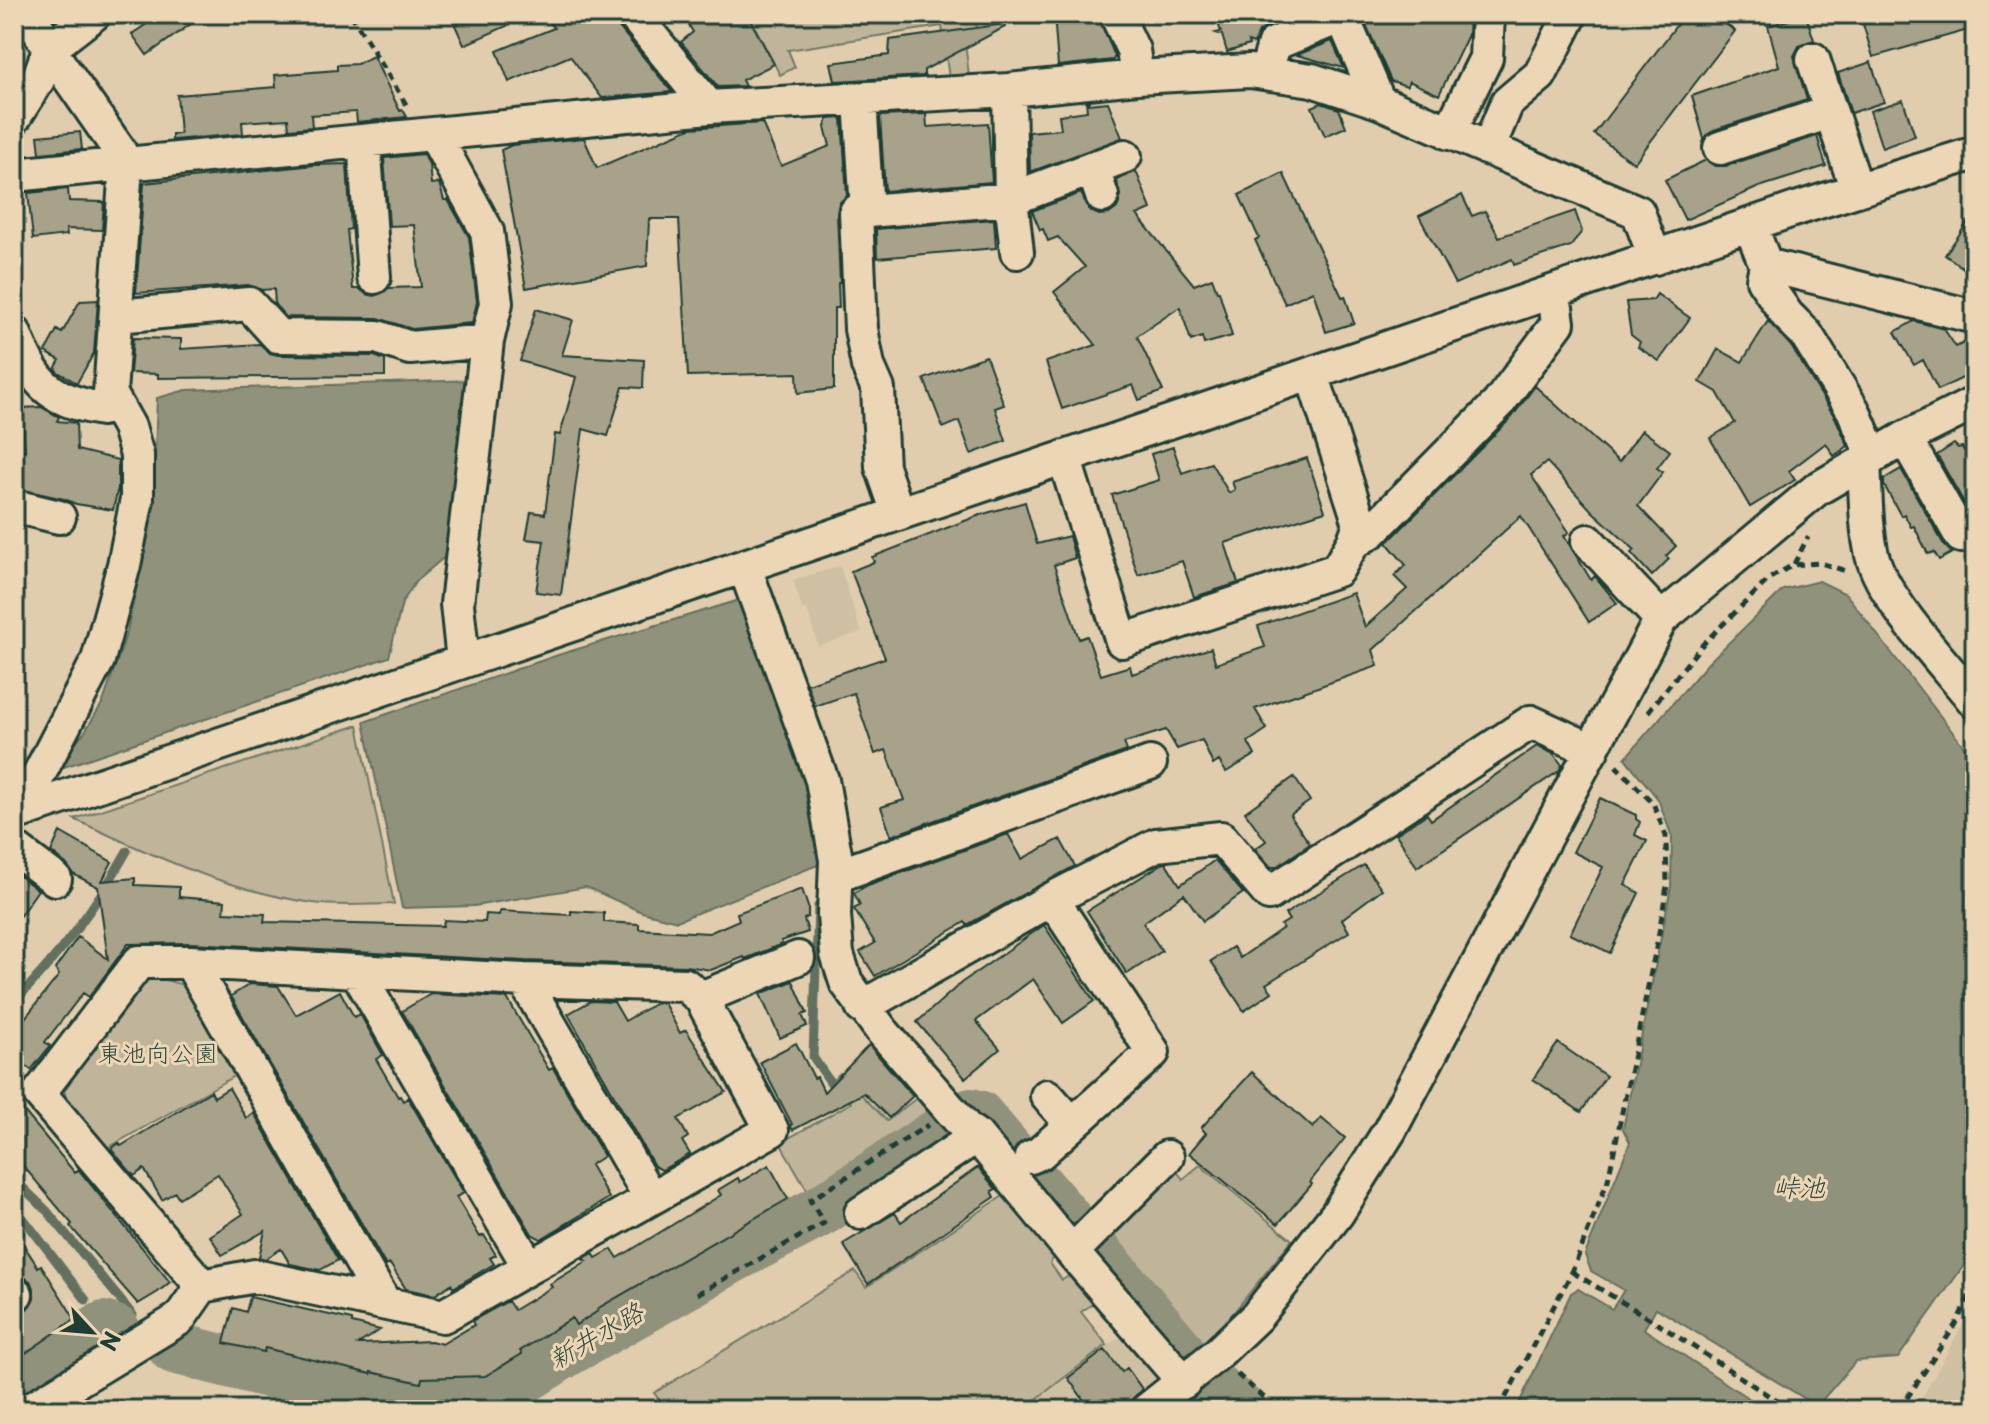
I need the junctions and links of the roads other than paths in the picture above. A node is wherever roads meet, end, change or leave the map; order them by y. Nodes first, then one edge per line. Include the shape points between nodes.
1 (30, 14) edge
2 (94, 14) edge
3 (633, 14) edge
4 (1116, 14) edge
5 (1488, 14) edge
6 (1571, 14) edge
7 (1342, 15) edge
8 (49, 49) junction
9 (1813, 59) dead end
10 (1266, 73) junction
11 (1137, 77) junction
12 (1009, 90) junction
13 (860, 100) junction
14 (1379, 102) junction
15 (709, 107) junction
16 (1830, 112) junction
17 (14, 118) edge
18 (1449, 133) junction
19 (428, 135) junction
20 (364, 141) junction
21 (1720, 148) dead end
22 (1488, 149) junction
23 (1975, 153) edge
24 (1125, 156) dead end
25 (126, 166) junction
26 (14, 175) edge
27 (1857, 190) junction
28 (1011, 199) junction
29 (867, 211) junction
30 (1750, 225) junction
31 (1017, 252) dead end
32 (1655, 258) junction
33 (1766, 265) junction
34 (374, 277) dead end
35 (1556, 308) dead end
36 (117, 316) junction
37 (1975, 317) edge
38 (14, 332) edge
39 (487, 341) junction
40 (1312, 374) junction
41 (1975, 403) edge
42 (102, 409) dead end
43 (1905, 438) junction
44 (1064, 457) junction
45 (1869, 460) junction
46 (14, 506) edge
47 (898, 513) junction
48 (59, 517) dead end
49 (1961, 536) dead end
50 (1588, 541) dead end
51 (1353, 543) junction
52 (745, 568) junction
53 (1661, 619) junction
54 (463, 661) junction
55 (1975, 702) edge
56 (1601, 755) junction
57 (1150, 763) dead end
58 (20, 811) edge
59 (14, 848) edge
60 (836, 876) junction
61 (55, 879) dead end
62 (1052, 899) junction
63 (798, 958) dead end
64 (190, 962) junction
65 (357, 972) junction
66 (524, 980) junction
67 (701, 998) junction
68 (862, 1007) junction
69 (1047, 1096) dead end
70 (1072, 1124) junction
71 (965, 1125) junction
72 (1031, 1157) dead end
73 (1167, 1157) dead end
74 (650, 1197) junction
75 (861, 1213) dead end
76 (1082, 1243) junction
77 (529, 1267) junction
78 (202, 1286) junction
79 (384, 1302) junction
80 (1184, 1382) junction
81 (29, 1410) edge
82 (1147, 1410) edge

1 - 8 street
2 - 8 street
3 - 15 street
4 - 11 street via 1133,50
5 - 18 street via 1486,58
6 - 22 street via 1540,75 1507,103
7 - 10 street via 1274,44
7 - 14 street
8 - 17 street via 38,80
8 - 25 street
9 - 16 street
10 - 11 street
10 - 14 street via 1312,80
11 - 12 street
12 - 13 street
12 - 28 street
13 - 15 street
13 - 29 street
14 - 18 street
15 - 19 street
16 - 21 street
16 - 27 street
18 - 22 street
19 - 20 street
19 - 39 street via 487,231 496,303
20 - 25 street
20 - 34 street
22 - 32 street via 1638,212
23 - 27 street
24 - 28 street via 1097,183
25 - 26 street
25 - 36 street
27 - 30 street
28 - 29 street
28 - 31 street
29 - 47 street via 856,212 861,329 878,389 882,467
30 - 32 street
30 - 33 street
32 - 40 street
33 - 37 street
33 - 45 street via 1763,280 1806,334 1845,397
35 - 51 street via 1558,323 1498,404 1372,531
36 - 39 street via 249,304 278,336 377,337 410,348
36 - 58 street via 110,393 137,455 124,565 98,660
38 - 42 street via 30,371 53,393 73,404
39 - 54 street via 457,604
40 - 44 street
40 - 51 street via 1360,524
41 - 43 street
43 - 45 street
43 - 49 street
44 - 47 street
44 - 51 street via 1122,641 1337,570
45 - 53 street via 1817,489
45 - 55 street via 1866,523 1884,586
46 - 48 street
47 - 52 street
50 - 53 street
52 - 54 street
52 - 60 street via 822,780
53 - 56 street
54 - 58 street
56 - 62 street via 1531,722 1269,894 1221,838 1156,845
56 - 80 street via 1337,1214 1257,1316
57 - 60 street
59 - 61 street
60 - 68 street via 837,954
62 - 68 street
62 - 70 street via 1153,1052
63 - 67 street
64 - 65 street
64 - 78 street via 139,962 39,1093
64 - 79 street
65 - 66 street
65 - 77 street
66 - 67 street via 685,985
66 - 74 street
67 - 74 street via 772,1130
68 - 71 street
69 - 70 street
70 - 72 street
71 - 75 street
71 - 76 street
73 - 76 street
74 - 77 street
76 - 80 street
77 - 79 street via 443,1316
78 - 79 street via 255,1276
78 - 81 street via 179,1319
80 - 82 street

